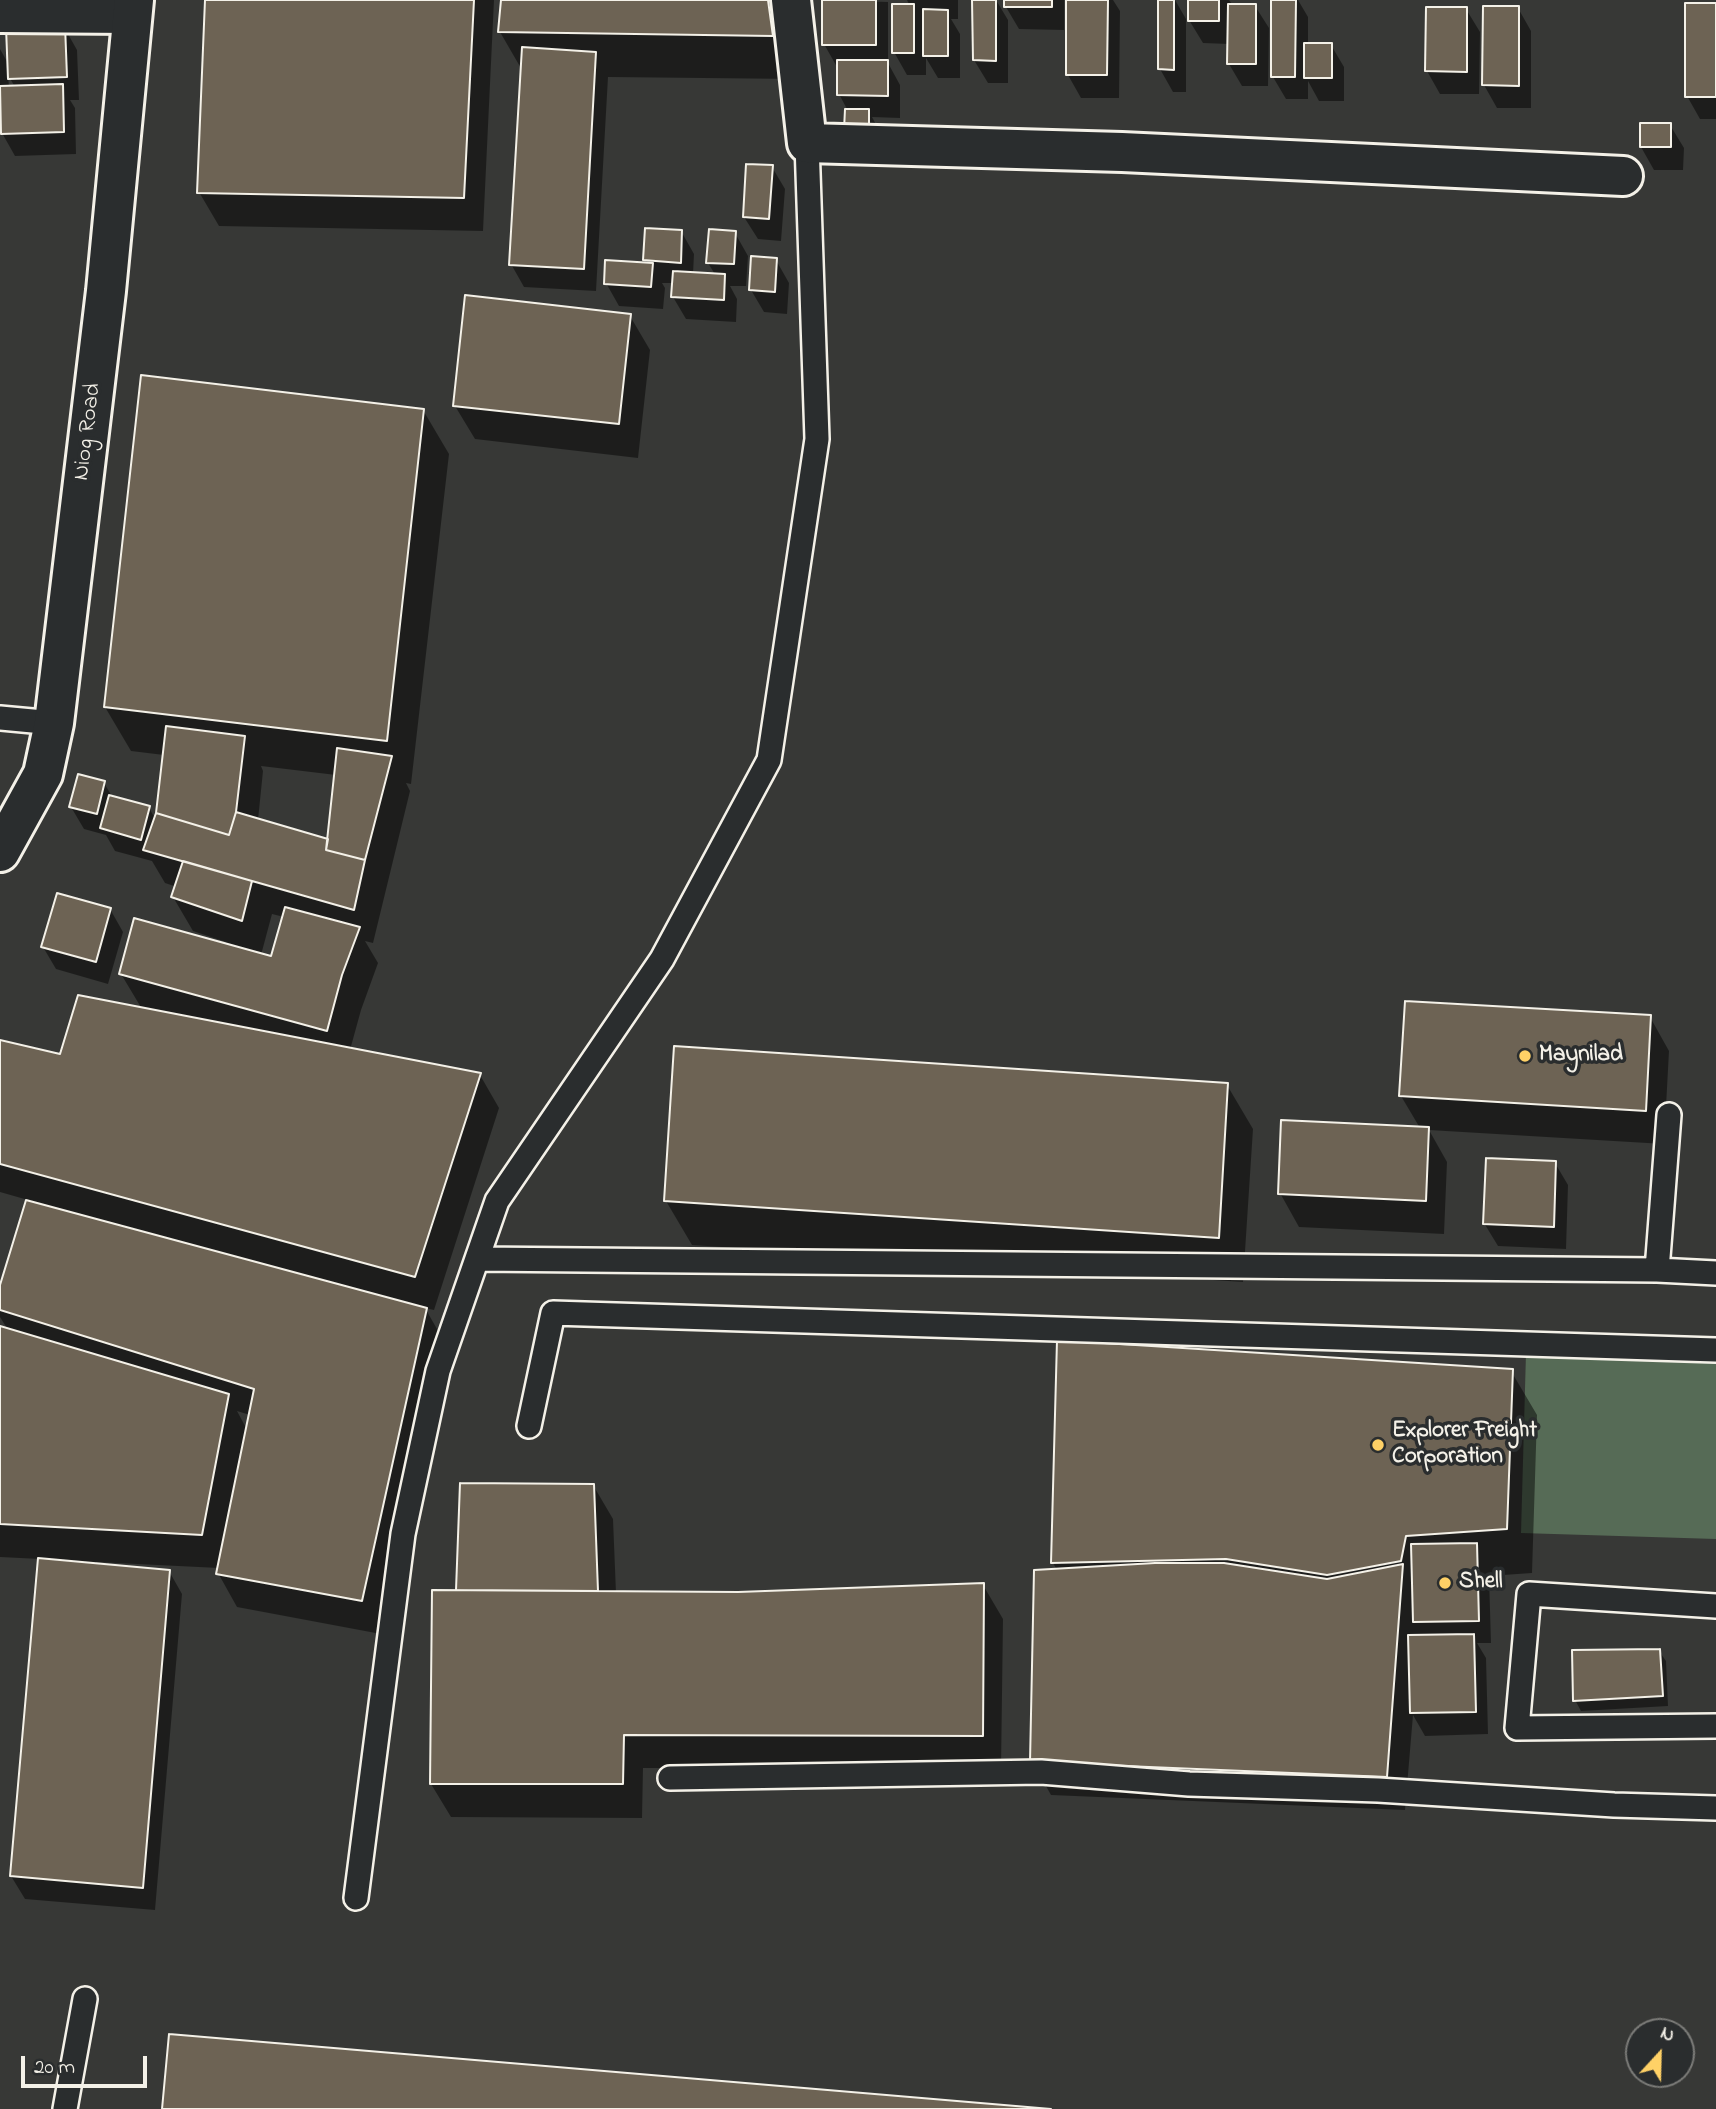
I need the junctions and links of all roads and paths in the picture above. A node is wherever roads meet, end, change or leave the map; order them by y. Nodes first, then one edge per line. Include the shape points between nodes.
1 (791, 0) edge
2 (133, 7) edge
3 (0, 13) edge
4 (807, 143) junction
5 (1623, 176) dead end
6 (0, 718) edge
7 (54, 723) junction
8 (0, 852) edge
9 (1669, 1115) dead end
10 (477, 1259) junction
11 (1657, 1270) junction
12 (1716, 1273) edge
13 (1716, 1350) edge
14 (528, 1426) dead end
15 (1716, 1606) edge
16 (1716, 1726) edge
17 (670, 1778) dead end
18 (1716, 1808) edge
19 (356, 1898) dead end
20 (85, 1999) dead end
21 (65, 2109) edge

1 - 4 street
2 - 3 street
2 - 7 street, Niog Road via 106,291
4 - 5 street via 1122,152
4 - 10 lane via 817,439 769,760 662,959 497,1201
6 - 7 lane
7 - 8 street, Niog Road via 43,774
9 - 11 lane
10 - 11 lane
10 - 19 lane via 438,1371 403,1534
11 - 12 lane
13 - 14 lane via 553,1313
15 - 16 lane via 1529,1594 1517,1728
17 - 18 lane via 1041,1772 1189,1784
20 - 21 lane

